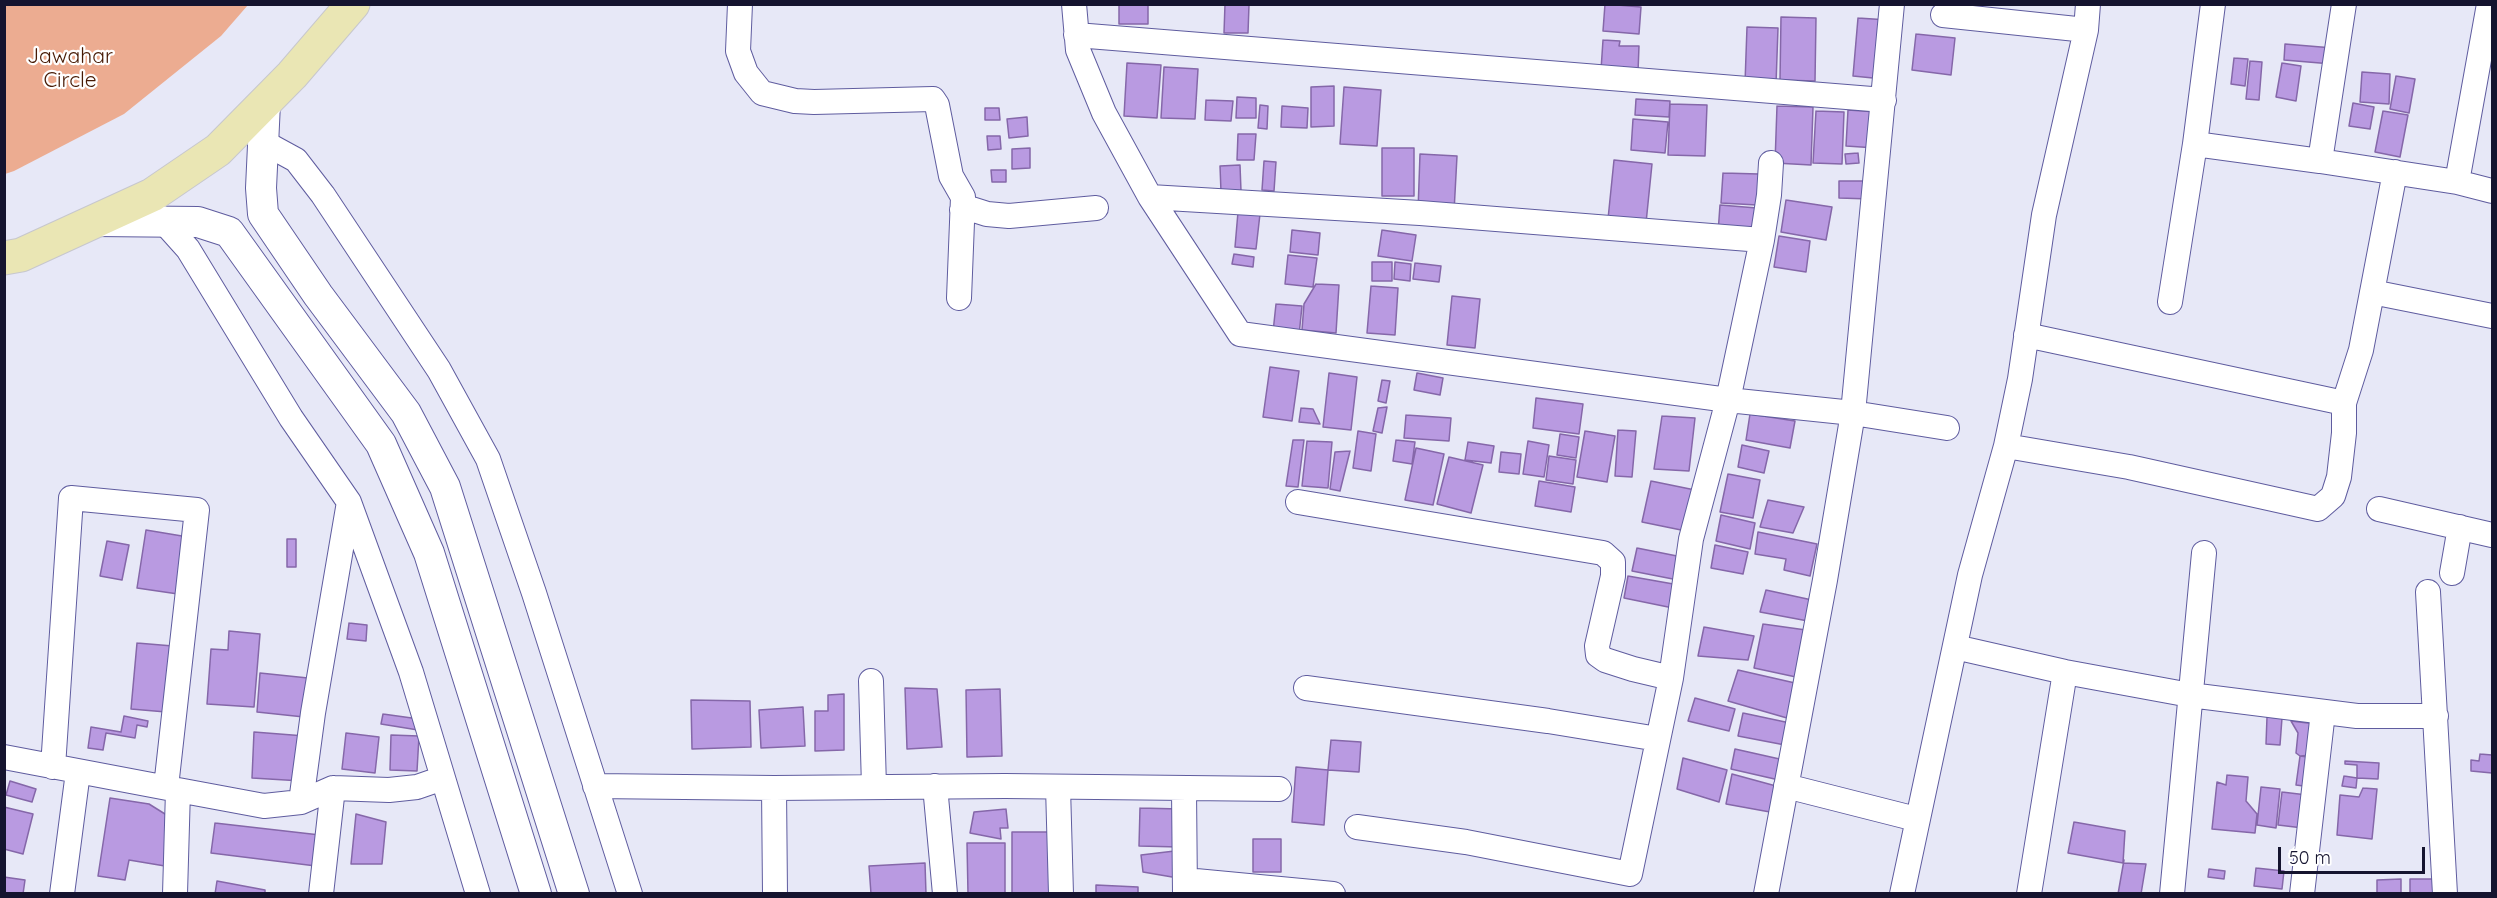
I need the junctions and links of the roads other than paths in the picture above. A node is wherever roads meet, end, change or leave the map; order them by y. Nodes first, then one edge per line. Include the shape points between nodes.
1 (353, 4) edge
2 (740, 4) edge
3 (1074, 4) edge
4 (1892, 4) edge
5 (2088, 4) edge
6 (2213, 4) edge
7 (2344, 4) edge
8 (2489, 4) edge
9 (1943, 15) dead end
10 (2086, 30) junction
11 (1076, 35) junction
12 (1884, 100) junction
13 (265, 103) junction
14 (263, 142) junction
15 (2194, 144) junction
16 (2320, 161) junction
17 (1771, 163) dead end
18 (2395, 172) junction
19 (2457, 182) junction
20 (2493, 191) edge
21 (1150, 197) junction
22 (1096, 208) dead end
23 (962, 210) junction
24 (162, 220) junction
25 (96, 221) junction
26 (1762, 240) junction
27 (4, 258) edge
28 (2372, 292) junction
29 (959, 298) dead end
30 (2170, 302) dead end
31 (2493, 316) edge
32 (2026, 335) junction
33 (1728, 400) junction
34 (2344, 404) junction
35 (1853, 413) junction
36 (1947, 428) dead end
37 (2006, 446) junction
38 (1298, 501) dead end
39 (349, 502) junction
40 (2379, 509) dead end
41 (2460, 527) junction
42 (2493, 535) edge
43 (2204, 553) dead end
44 (2452, 573) dead end
45 (2428, 592) dead end
46 (1955, 647) junction
47 (2065, 672) junction
48 (1671, 678) junction
49 (871, 681) dead end
50 (1306, 688) dead end
51 (2190, 695) junction
52 (2323, 712) junction
53 (2436, 716) junction
54 (1658, 739) junction
55 (4, 758) edge
56 (53, 767) junction
57 (78, 772) junction
58 (443, 778) junction
59 (596, 786) junction
60 (935, 786) junction
61 (1786, 786) junction
62 (874, 787) junction
63 (1058, 787) junction
64 (333, 788) junction
65 (774, 788) junction
66 (172, 789) junction
67 (1278, 789) dead end
68 (1184, 790) junction
69 (301, 802) junction
70 (1916, 819) junction
71 (1357, 827) dead end
72 (1628, 884) edge
73 (1185, 887) edge
74 (62, 894) edge
75 (175, 894) edge
76 (321, 894) edge
77 (478, 894) edge
78 (536, 894) edge
79 (574, 894) edge
80 (630, 894) edge
81 (775, 894) edge
82 (945, 894) edge
83 (1061, 894) edge
84 (1333, 894) edge
85 (1766, 894) edge
86 (1902, 894) edge
87 (2029, 894) edge
88 (2172, 894) edge
89 (2302, 894) edge
90 (2445, 894) edge

1 - 13 main road
2 - 23 street via 738,51 746,73 762,93 814,102 933,99 951,176 963,197
3 - 11 street
4 - 12 street
5 - 10 street
6 - 15 street
7 - 16 street
8 - 19 street
9 - 10 street
10 - 32 street via 2044,215
11 - 12 street
11 - 21 street via 1078,50 1104,113
12 - 35 street
13 - 14 street
13 - 25 main road via 218,150 152,195
14 - 59 street via 296,160 323,195 439,370 488,459
14 - 79 street via 263,214 406,413 445,487
15 - 16 street
15 - 30 street
16 - 18 street
17 - 26 street
18 - 19 street
18 - 28 street
19 - 20 street
21 - 26 street
21 - 33 street via 1240,334
22 - 23 street via 1009,216 965,207
23 - 29 street
24 - 25 street
24 - 39 street via 188,249 291,418
24 - 78 street via 198,222 229,232 381,444 429,554
25 - 27 main road via 21,255
26 - 33 street
28 - 31 street
28 - 34 street via 2361,350
32 - 34 street
32 - 37 street
33 - 35 street
33 - 48 street via 1691,540
34 - 37 street via 2339,477 2333,496 2318,509 2129,467
35 - 36 street
35 - 61 street
37 - 46 street via 1970,575
38 - 48 street via 1604,553 1613,562 1613,576 1598,655
39 - 58 street via 411,672
39 - 69 street
40 - 41 street
41 - 42 street
41 - 44 street
43 - 51 street
45 - 53 street
46 - 47 street
46 - 70 street
47 - 51 street
47 - 87 street
48 - 54 street
49 - 62 street
50 - 54 street
51 - 52 street
51 - 88 street
52 - 53 street
52 - 89 street
53 - 90 street
54 - 72 street
55 - 56 street
56 - 57 street
56 - 66 street via 71,498 197,510
57 - 66 street
57 - 74 street
58 - 64 street via 417,788
58 - 77 street
59 - 65 street
59 - 80 street
60 - 62 street
60 - 63 street
60 - 82 street
61 - 70 street
61 - 85 street
62 - 65 street
63 - 68 street
63 - 83 street
64 - 69 street
64 - 76 street
65 - 81 street
66 - 69 street via 264,806
66 - 75 street
67 - 68 street
68 - 73 street
70 - 86 street
71 - 72 street via 1466,842
73 - 84 street

